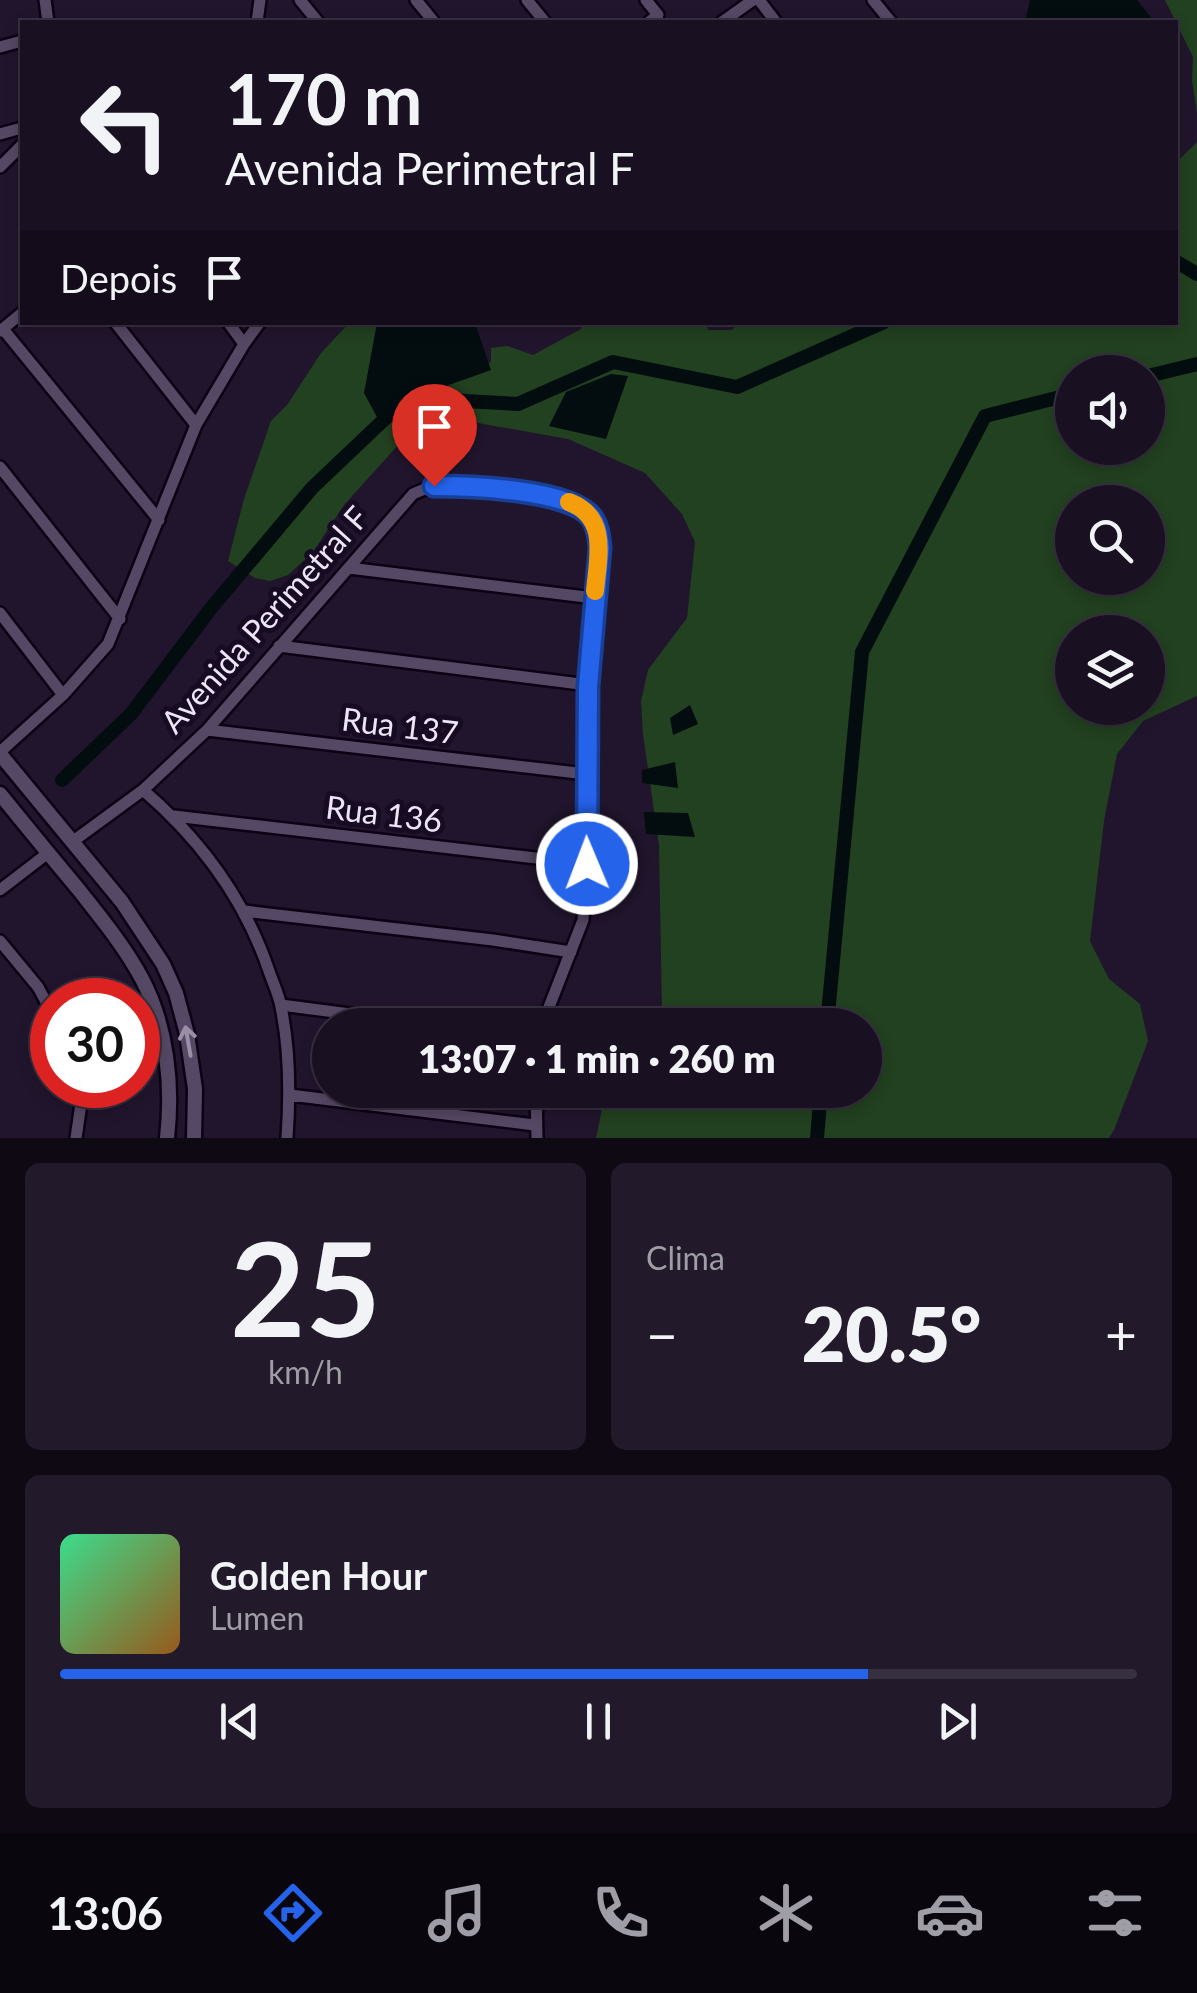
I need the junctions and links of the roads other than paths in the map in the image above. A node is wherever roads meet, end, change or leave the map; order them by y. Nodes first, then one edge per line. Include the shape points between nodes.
1 (300, 0) edge
2 (416, 0) edge
3 (527, 0) edge
4 (646, 0) edge
5 (756, 0) edge
6 (874, 0) edge
7 (316, 20) edge
8 (432, 20) edge
9 (543, 20) edge
10 (651, 20) edge
11 (725, 20) edge
12 (774, 20) edge
13 (890, 20) edge
14 (20, 146) edge
15 (0, 168) edge
16 (117, 325) edge
17 (230, 325) edge
18 (258, 325) edge
19 (2, 330) edge
20 (244, 344) junction
21 (196, 425) junction
22 (0, 467) edge
23 (159, 520) junction
24 (349, 568) junction
25 (594, 598) junction
26 (0, 613) edge
27 (120, 619) junction
28 (278, 646) junction
29 (588, 686) junction
30 (63, 695) junction
31 (207, 730) junction
32 (0, 753) edge
33 (586, 774) junction
34 (143, 790) junction
35 (0, 794) edge
36 (174, 816) junction
37 (72, 842) junction
38 (48, 853) junction
39 (587, 864) junction
40 (0, 890) edge
41 (122, 902) junction
42 (244, 911) junction
43 (101, 919) junction
44 (0, 941) edge
45 (570, 952) junction
46 (31, 978) edge
47 (281, 1005) junction
48 (549, 1008) edge
49 (312, 1009) edge
50 (290, 1095) junction
51 (80, 1108) edge
52 (536, 1132) edge
53 (76, 1138) edge
54 (167, 1138) edge
55 (194, 1138) edge
56 (287, 1138) edge

1 - 7 street
2 - 8 street
3 - 9 street
4 - 10 street via 658,15
5 - 11 street
5 - 12 street
6 - 13 street
14 - 15 street
16 - 21 street
17 - 20 street
18 - 20 street
19 - 23 street
20 - 21 street
21 - 23 street
22 - 27 street
23 - 27 street
24 - 25 street
24 - 25 street, Avenida Perimetral F via 413,494 461,486 540,495 591,516 600,548
24 - 28 street, Avenida Perimetral F
25 - 29 street, Avenida Perimetral F
26 - 30 street
27 - 30 street via 108,644
28 - 29 street
28 - 31 street, Avenida Perimetral F
29 - 33 street, Avenida Perimetral F
30 - 32 street
31 - 33 street, Rua 137
31 - 34 street, Avenida Perimetral F
32 - 37 street
33 - 39 street, Avenida Perimetral F
34 - 36 street
34 - 37 street, Avenida Perimetral F
35 - 38 street
36 - 39 street, Rua 136
36 - 42 street
37 - 41 street
38 - 40 street
38 - 43 street
39 - 45 street, Avenida Perimetral F via 583,920
41 - 43 street
55 -> 41 street via 195,1089 176,993
42 - 45 street
42 - 47 street
43 - 54 street via 143,980 158,1018 170,1082
44 - 46 street
45 - 48 street, Avenida Perimetral F
47 - 49 street
47 - 50 street
50 - 52 street
50 - 56 street
51 - 53 street

